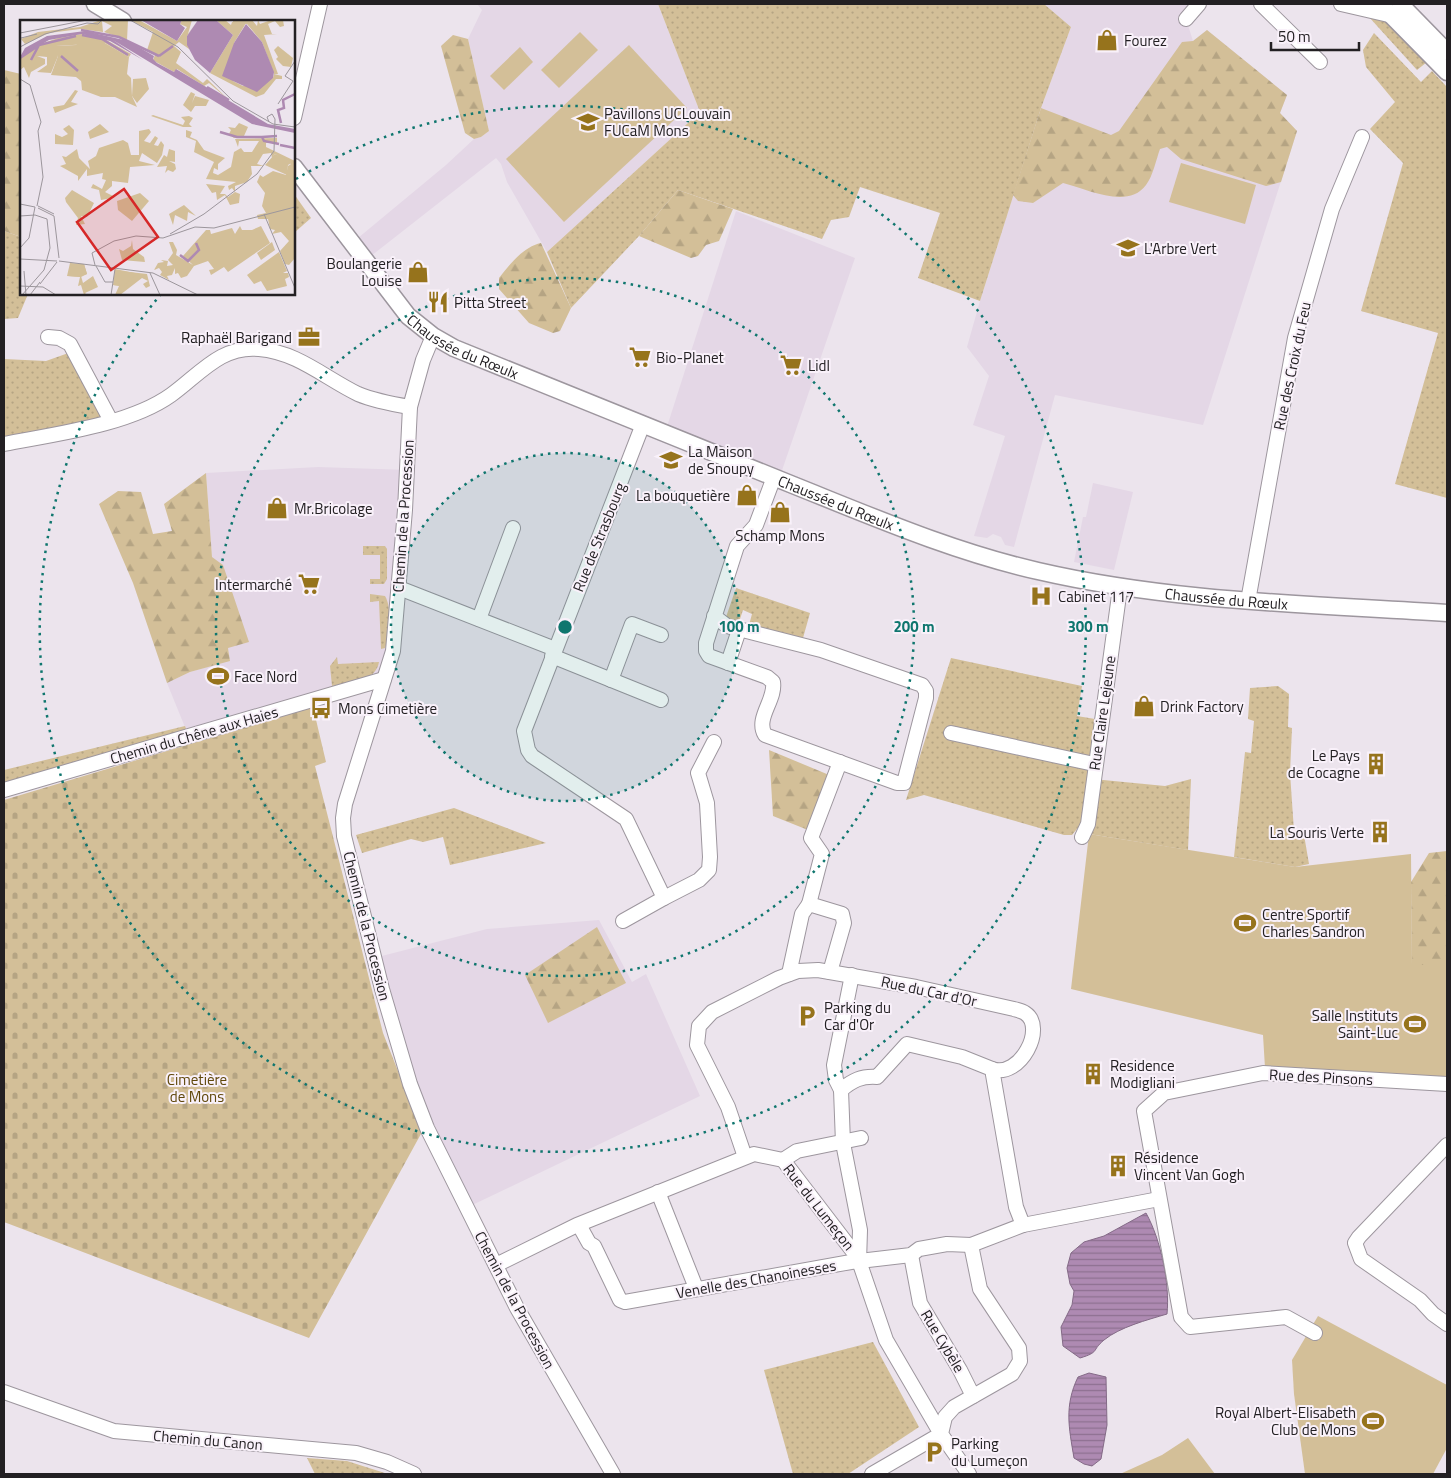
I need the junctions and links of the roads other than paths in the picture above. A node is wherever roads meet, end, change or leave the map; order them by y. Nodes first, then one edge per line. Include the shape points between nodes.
1 (95, 4) edge
2 (320, 4) edge
3 (1200, 4) edge
4 (1261, 4) edge
5 (1341, 4) edge
6 (1380, 4) edge
7 (1396, 10) edge
8 (1186, 19) dead end
9 (121, 20) edge
10 (1447, 52) edge
11 (1320, 62) dead end
12 (1447, 72) edge
13 (295, 114) edge
14 (1362, 137) dead end
15 (295, 168) edge
16 (433, 336) junction
17 (48, 338) dead end
18 (410, 408) junction
19 (111, 421) junction
20 (643, 424) junction
21 (4, 444) edge
22 (774, 478) junction
23 (513, 528) dead end
24 (399, 588) junction
25 (1120, 588) junction
26 (1248, 601) junction
27 (1447, 613) edge
28 (714, 616) junction
29 (479, 620) junction
30 (739, 630) junction
31 (660, 635) dead end
32 (553, 652) junction
33 (728, 663) junction
34 (384, 679) junction
35 (611, 680) junction
36 (661, 700) dead end
37 (951, 733) dead end
38 (714, 742) dead end
39 (840, 762) junction
40 (1094, 764) junction
41 (4, 790) edge
42 (1082, 837) dead end
43 (664, 898) junction
44 (809, 904) junction
45 (623, 921) dead end
46 (830, 972) junction
47 (789, 974) junction
48 (852, 975) junction
49 (992, 1068) junction
50 (1447, 1084) edge
51 (841, 1090) junction
52 (861, 1138) dead end
53 (843, 1143) junction
54 (1447, 1145) edge
55 (745, 1157) junction
56 (783, 1160) junction
57 (658, 1192) junction
58 (1159, 1199) junction
59 (579, 1225) junction
60 (1023, 1225) junction
61 (971, 1245) junction
62 (911, 1255) junction
63 (859, 1262) junction
64 (496, 1265) junction
65 (696, 1288) junction
66 (1447, 1324) edge
67 (1315, 1333) dead end
68 (4, 1392) edge
69 (973, 1396) junction
70 (941, 1434) junction
71 (414, 1474) edge
72 (613, 1474) edge
73 (872, 1474) edge
74 (969, 1474) edge

1 - 9 main road
2 - 13 street
3 - 8 street
4 - 11 street
5 - 7 street
6 - 7 main road
7 - 10 main road
7 - 12 main road
14 - 26 street, Rue des Croix du Feu via 1332,209 1295,338
15 - 16 main road, Chaussée du Rœulx via 408,316
16 - 18 street, Chemin de la Procession
16 - 20 main road, Chaussée du Rœulx via 454,348
17 - 19 street via 59,338 70,344
18 - 19 street via 358,393 292,356 274,351 235,349 222,355 170,396 147,409
18 - 24 street, Chemin de la Procession
19 - 21 street
20 - 22 main road, Chaussée du Rœulx
20 - 32 street, Rue de Strasbourg
22 - 25 main road, Chaussée du Rœulx via 977,554
22 - 28 street via 756,525 737,546
23 - 29 street
24 - 29 street
24 - 34 street, Chemin de la Procession via 396,630
25 - 26 main road, Chaussée du Rœulx
25 - 40 street, Rue Claire Lejeune
26 - 27 main road, Chaussée du Rœulx
28 - 30 street via 722,624
28 - 33 street via 706,651 709,656
29 - 32 street
30 - 33 street
30 - 39 street via 784,640 922,685 926,691 904,783 897,784
31 - 35 street via 632,624
32 - 35 street
32 - 43 street, Rue de Strasbourg via 524,731 528,750 532,756 626,819
33 - 39 street via 773,682 774,689 762,723 765,735
34 - 41 street, Chemin du Chêne aux Haies
34 - 64 street, Chemin de la Procession via 345,804 344,836 410,1084 427,1128
35 - 36 street
37 - 40 street
38 - 43 street via 698,773 707,802 708,870 699,880
39 - 44 street via 811,838 822,854
40 - 42 street, Rue Claire Lejeune via 1088,824
43 - 45 street
44 - 46 street via 842,914 844,922
44 - 47 street via 802,914
46 - 47 street, Rue du Car d'Or via 818,970
46 - 48 street, Rue du Car d'Or
47 - 55 street, Rue du Car d'Or via 712,1012 697,1033 697,1045 728,1107
48 - 49 street, Rue du Car d'Or via 1026,1014 1032,1024 1029,1048 1024,1058 1019,1064 997,1070
48 - 51 street via 834,1064
49 - 51 street via 907,1044 877,1077 855,1079
49 - 60 street via 1016,1207
50 - 58 street, Rue des Pinsons via 1263,1073 1164,1093 1144,1111
51 - 53 street
52 - 53 street
53 - 56 street via 797,1151
53 - 63 street via 860,1230
54 - 66 street via 1359,1237 1356,1249 1361,1259 1420,1300
55 - 56 street, Rue du Lumeçon via 754,1154
55 - 57 street, Rue du Lumeçon
56 - 63 street, Rue du Lumeçon
57 - 59 street, Rue du Lumeçon
57 - 65 street
58 - 60 street, Venelle des Chanoinesses
58 - 67 street via 1181,1317 1190,1328 1286,1317
59 - 64 street, Rue du Lumeçon
59 - 65 street, Venelle des Chanoinesses via 594,1246 620,1300 640,1300
60 - 61 street, Venelle des Chanoinesses
61 - 62 street, Venelle des Chanoinesses via 947,1244 919,1249
61 - 69 street via 980,1289 1018,1348 1020,1361 1012,1374
62 - 63 street, Venelle des Chanoinesses
62 - 69 street, Rue Cybèle via 920,1303
63 - 65 street, Venelle des Chanoinesses
63 - 70 street, Rue du Lumeçon via 886,1340
64 - 72 street, Chemin de la Procession via 517,1308
68 - 71 street, Chemin du Canon via 114,1431 356,1453
69 - 70 street via 954,1407 945,1417
70 - 73 street
70 - 74 street, Rue du Lumeçon

